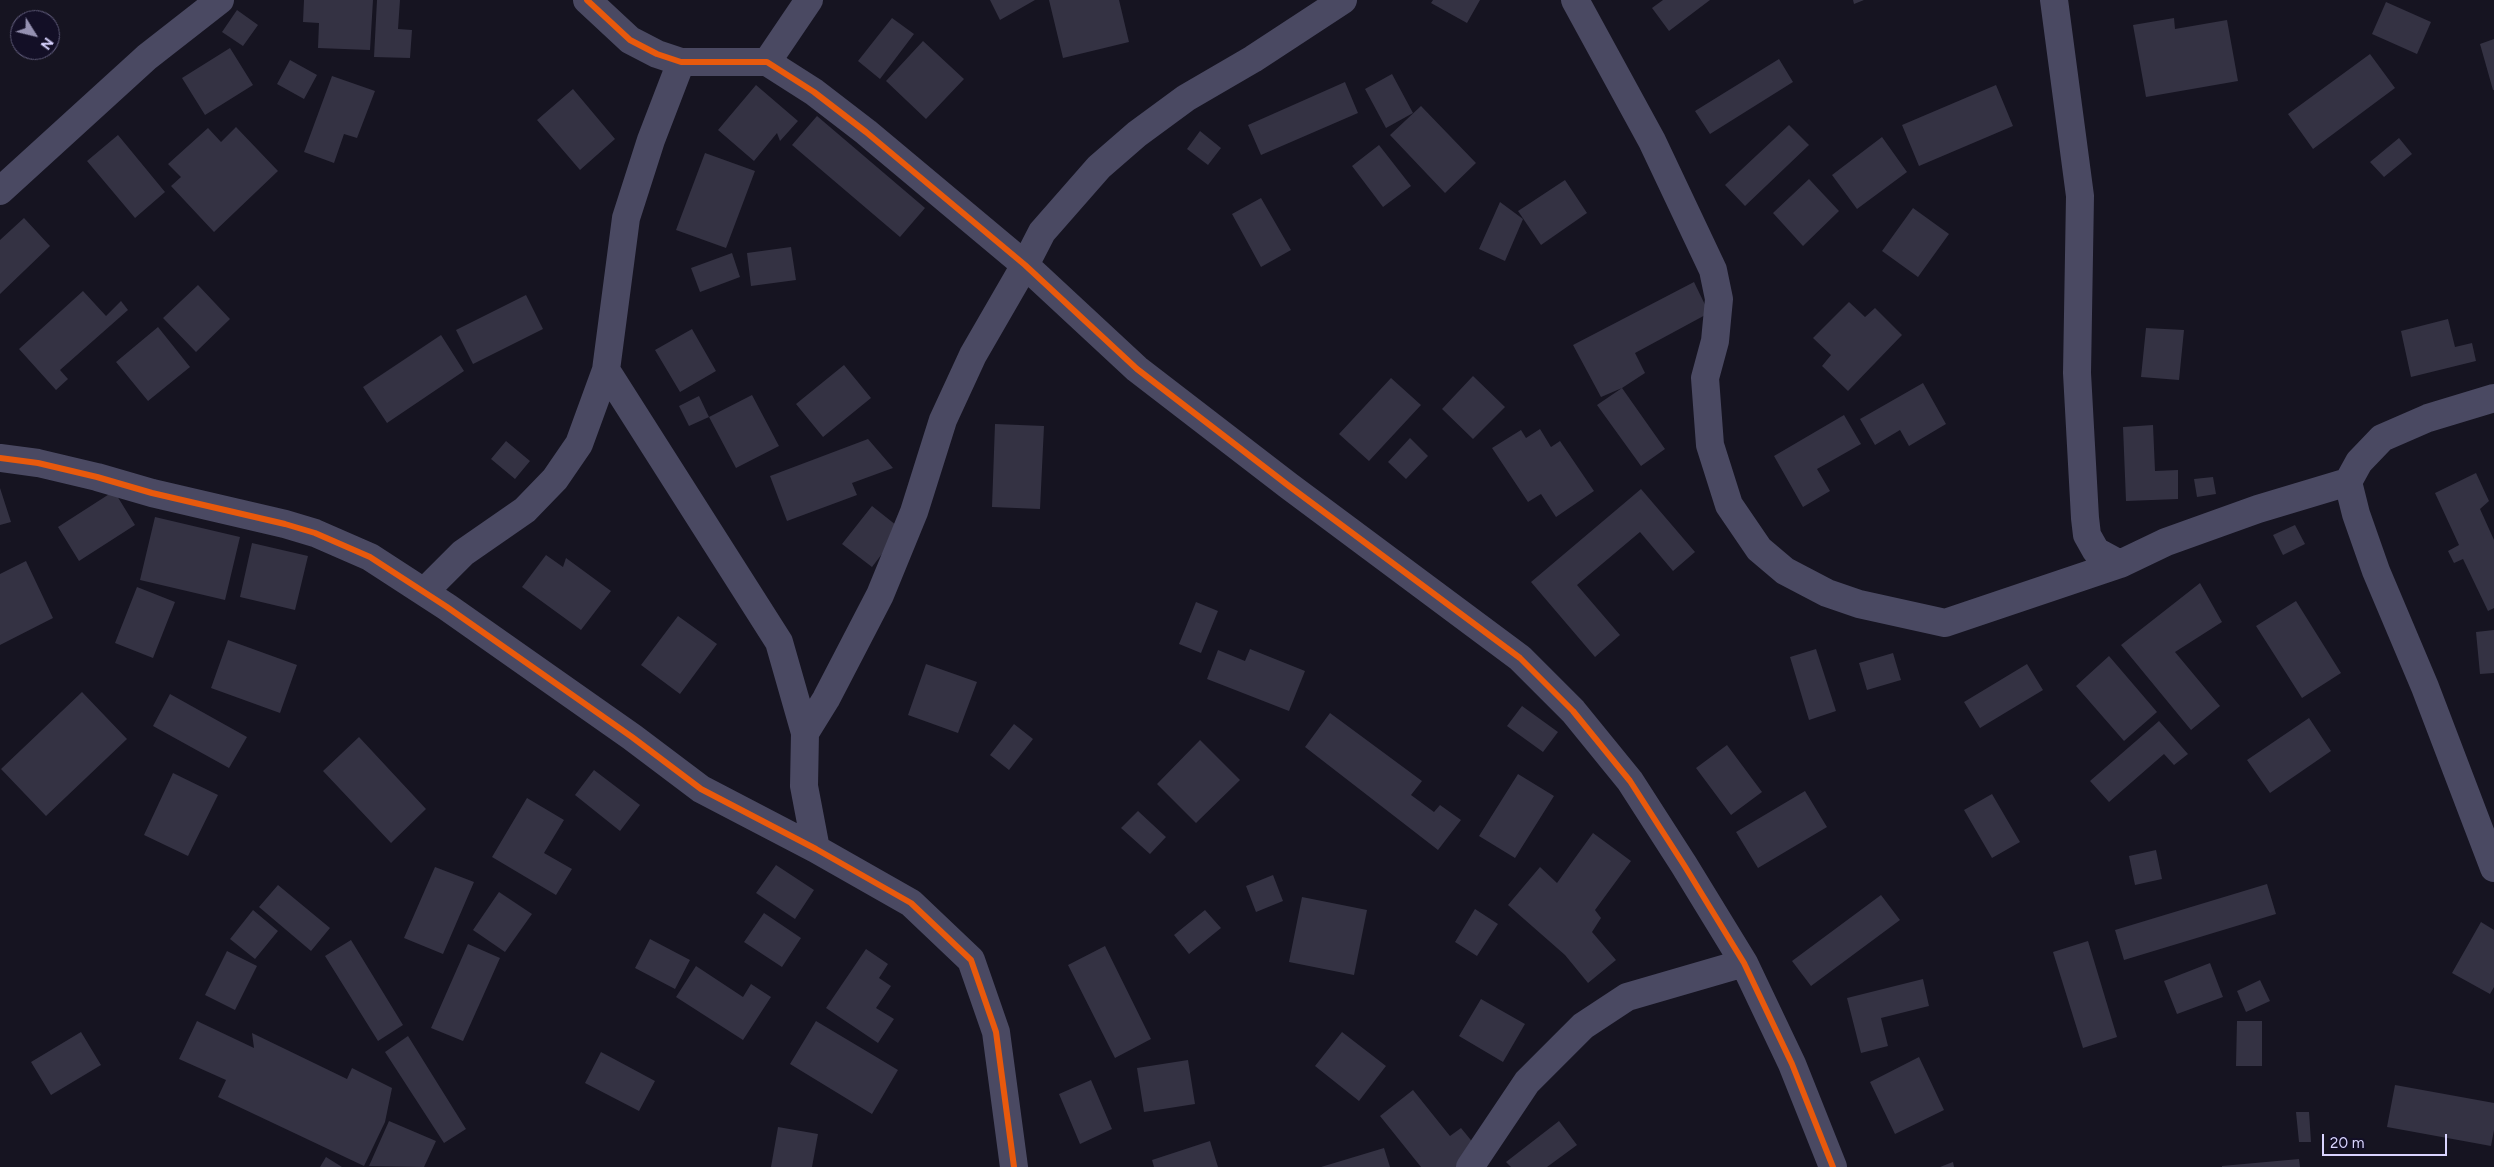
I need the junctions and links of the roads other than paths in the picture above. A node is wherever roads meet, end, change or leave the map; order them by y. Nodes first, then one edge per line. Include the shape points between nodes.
1 (220, 0) edge
2 (587, 0) edge
3 (810, 0) edge
4 (1343, 0) edge
5 (1575, 0) edge
6 (2054, 0) edge
7 (681, 62) junction
8 (767, 62) junction
9 (0, 191) edge
10 (1025, 265) junction
11 (606, 370) junction
12 (2494, 398) edge
13 (0, 458) edge
14 (2348, 482) junction
15 (2120, 564) junction
16 (424, 592) junction
17 (805, 733) junction
18 (816, 849) junction
19 (2494, 868) edge
20 (1744, 963) junction
21 (1014, 1167) edge
22 (1470, 1167) edge
23 (1833, 1167) edge

1 - 9 street via 147,57
2 - 7 street via 630,40
3 - 8 street
4 - 10 street via 1186,98 1138,134 1099,167 1042,232
5 - 15 street via 1652,141 1713,270 1719,299 1715,341 1706,378 1710,445 1729,505 1759,549 1784,571 1827,593 1859,604 1945,623
6 - 15 street via 2080,196 2077,374 2085,518 2087,535 2096,551
7 - 8 street
7 - 11 street via 626,218
8 - 10 street via 814,92 866,132
10 - 17 street via 966,371 943,420 914,512 880,594
10 - 20 street via 1137,369 1520,658 1573,711 1630,781
11 - 16 street via 579,444 556,479 524,510 463,553
11 - 17 street via 779,642
12 - 14 street via 2428,418 2382,438 2360,462
13 - 16 street via 38,463 315,533 370,557
14 - 15 street via 2258,508 2166,542
14 - 19 street via 2376,571 2425,687
16 - 18 street via 632,736 701,789
17 - 18 street via 804,786
18 - 21 street via 911,903 971,960 996,1032
20 - 22 street via 1627,997 1583,1026 1527,1082
20 - 23 street via 1792,1064

